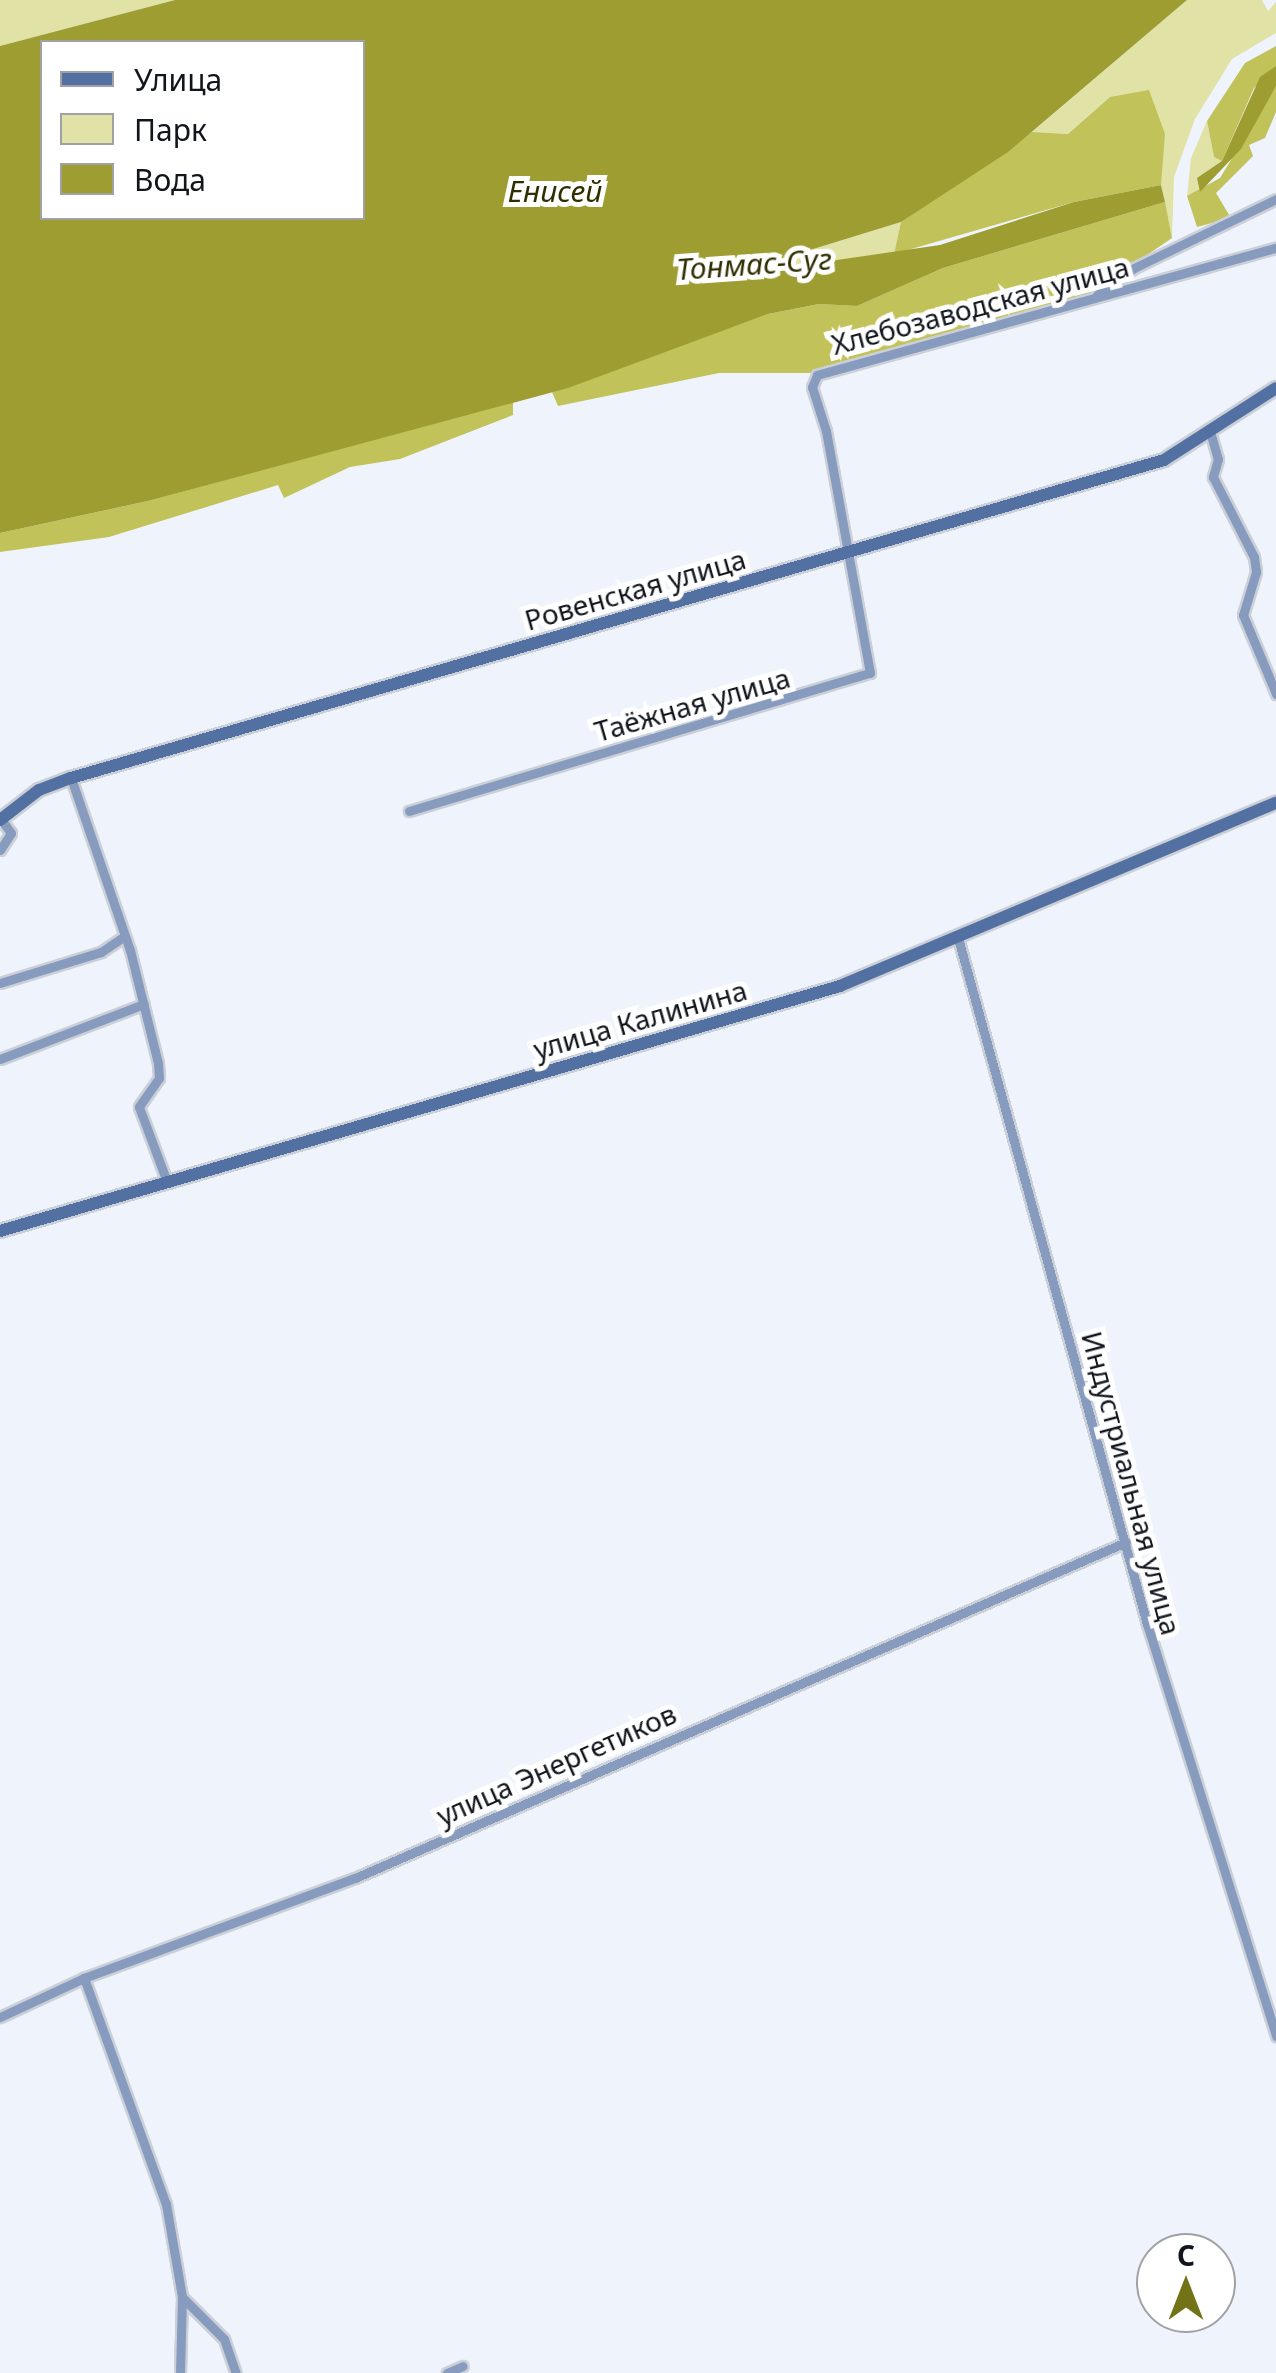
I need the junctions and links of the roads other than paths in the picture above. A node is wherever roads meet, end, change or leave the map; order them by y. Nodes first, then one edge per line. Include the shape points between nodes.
1 (1276, 199) edge
2 (1276, 248) edge
3 (1091, 300) junction
4 (1276, 388) edge
5 (1212, 435) junction
6 (849, 554) junction
7 (1276, 694) edge
8 (71, 778) junction
9 (1276, 803) edge
10 (409, 811) dead end
11 (0, 819) edge
12 (0, 850) edge
13 (122, 938) junction
14 (958, 938) junction
15 (0, 983) edge
16 (144, 1004) junction
17 (0, 1059) edge
18 (167, 1182) junction
19 (0, 1231) edge
20 (1126, 1542) junction
21 (84, 1978) junction
22 (0, 2017) edge
23 (1276, 2036) edge
24 (182, 2297) junction
25 (462, 2366) dead end
26 (180, 2373) edge
27 (236, 2373) edge
28 (447, 2373) edge

1 - 3 street via 1134,268
2 - 3 street, Хлебозаводская улица
3 - 6 street, Хлебозаводская улица via 817,376 812,387
4 - 5 main road, Ровенская улица
5 - 6 main road, Ровенская улица via 1164,460
5 - 7 street via 1214,477 1254,557 1243,614
6 - 8 main road, Ровенская улица
6 - 10 street, Таёжная улица via 871,667 865,676
8 - 11 main road, Ровенская улица via 39,790
8 - 13 street
9 - 14 main road, улица Калинина
11 - 12 street via 10,833
13 - 15 street via 101,952
13 - 16 street
14 - 18 main road, улица Калинина via 761,1010
14 - 20 street, Индустриальная улица
16 - 17 street
16 - 18 street via 159,1078 139,1107 140,1122
18 - 19 main road, улица Калинина
20 - 21 street, улица Энергетиков via 354,1878
20 - 23 street, Индустриальная улица
21 - 22 street, улица Энергетиков
21 - 24 street via 166,2204
24 - 26 street
24 - 27 street via 224,2338
25 - 28 street

